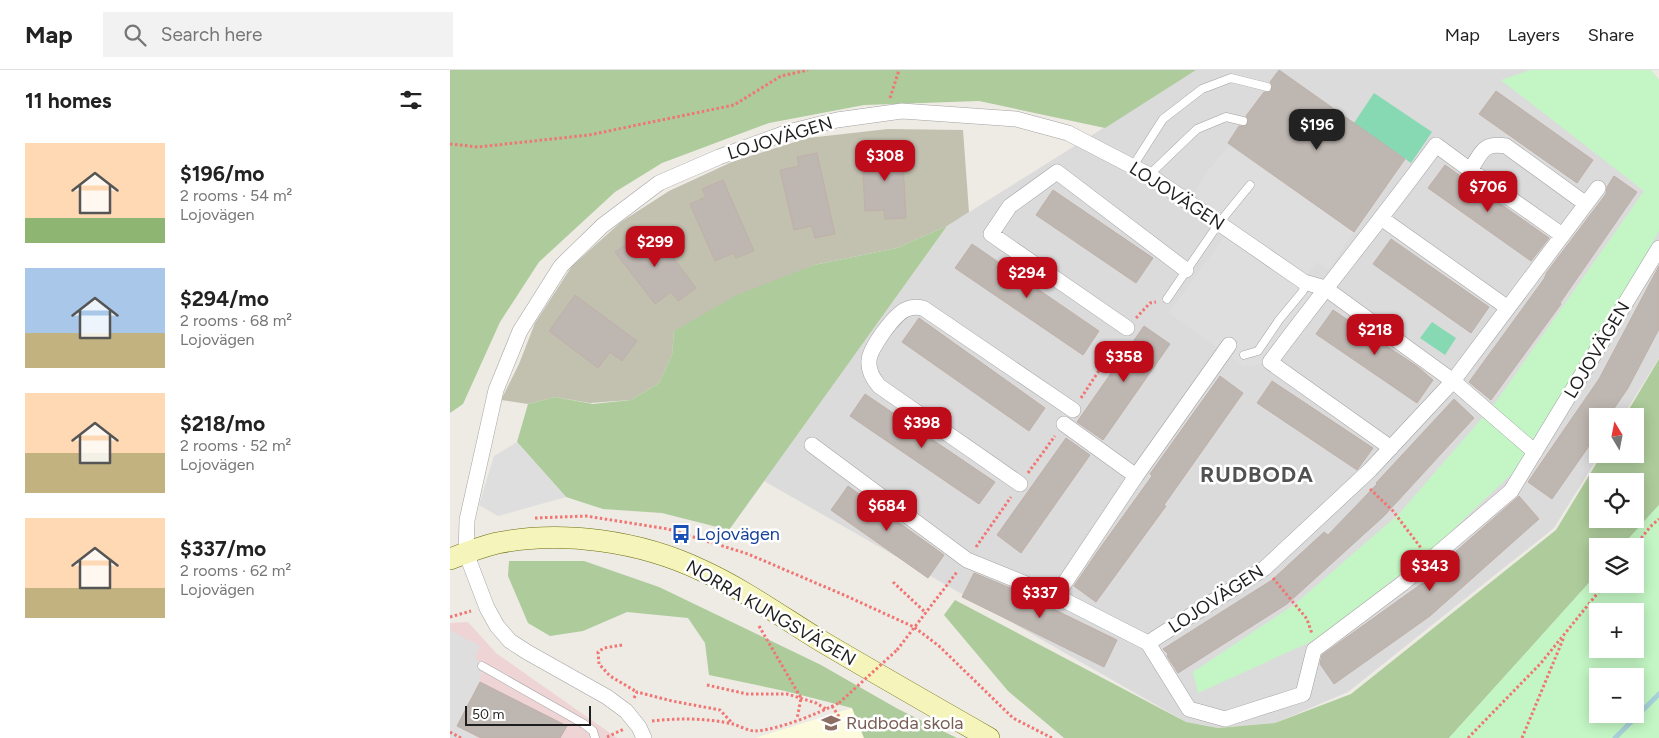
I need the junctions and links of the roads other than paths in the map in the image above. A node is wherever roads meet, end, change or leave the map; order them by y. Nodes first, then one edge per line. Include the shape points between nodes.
1 (1267, 87) dead end
2 (1243, 121) dead end
3 (1133, 166) junction
4 (1470, 170) junction
5 (1149, 175) junction
6 (1250, 185) dead end
7 (1598, 188) dead end
8 (1586, 204) junction
9 (1381, 218) junction
10 (1219, 223) junction
11 (1562, 235) junction
12 (1659, 248) edge
13 (1186, 270) junction
14 (1304, 282) junction
15 (1325, 288) junction
16 (1167, 299) dead end
17 (1508, 308) junction
18 (1127, 328) dead end
19 (1230, 345) dead end
20 (1244, 356) dead end
21 (1453, 381) junction
22 (1073, 410) dead end
23 (1064, 424) dead end
24 (812, 445) dead end
25 (1391, 448) junction
26 (1535, 452) junction
27 (1136, 476) junction
28 (1020, 484) dead end
29 (458, 556) edge
30 (1056, 596) junction
31 (1148, 643) junction
32 (482, 666) dead end
33 (595, 738) edge
34 (644, 738) edge
35 (989, 738) edge

1 - 3 lane via 1230,78 1202,88 1163,119
2 - 5 lane via 1226,117 1197,129
3 - 5 street, LOJOVÄGEN
3 - 29 street, LOJOVÄGEN via 1068,134 1016,119 902,111 837,120 788,132 659,183 602,226 561,266 520,331 496,390
4 - 8 street via 1485,148 1506,146
4 - 9 street via 1436,146
4 - 11 street
5 - 10 street, LOJOVÄGEN
6 - 10 lane
7 - 8 street, LOJOVÄGEN
8 - 11 street, LOJOVÄGEN
9 - 15 street
9 - 17 street
10 - 13 lane
10 - 14 street, LOJOVÄGEN
11 - 17 street, LOJOVÄGEN
12 - 26 street, LOJOVÄGEN
13 - 16 lane
13 - 18 street via 1057,172 1010,206 991,234
14 - 15 street, LOJOVÄGEN
14 - 20 lane via 1303,291 1258,351
15 - 21 street, LOJOVÄGEN
15 - 25 street via 1270,362
17 - 21 street, LOJOVÄGEN
19 - 27 street
21 - 25 street, LOJOVÄGEN
21 - 26 street, LOJOVÄGEN
22 - 28 street via 923,308 907,309 898,315 870,352 870,370 879,386
23 - 27 street
24 - 30 street via 966,560
25 - 31 street, LOJOVÄGEN via 1265,568
26 - 31 street, LOJOVÄGEN via 1511,491 1403,583 1314,650 1303,694 1225,719 1189,709
27 - 30 street
29 - 34 street via 497,626 510,641 607,697 626,711 640,727
29 - 35 main road, NORRA KUNGSVÄGEN via 497,544 568,538 626,545 675,559 736,588 881,677
30 - 31 street
32 - 33 lane via 584,724 593,731

